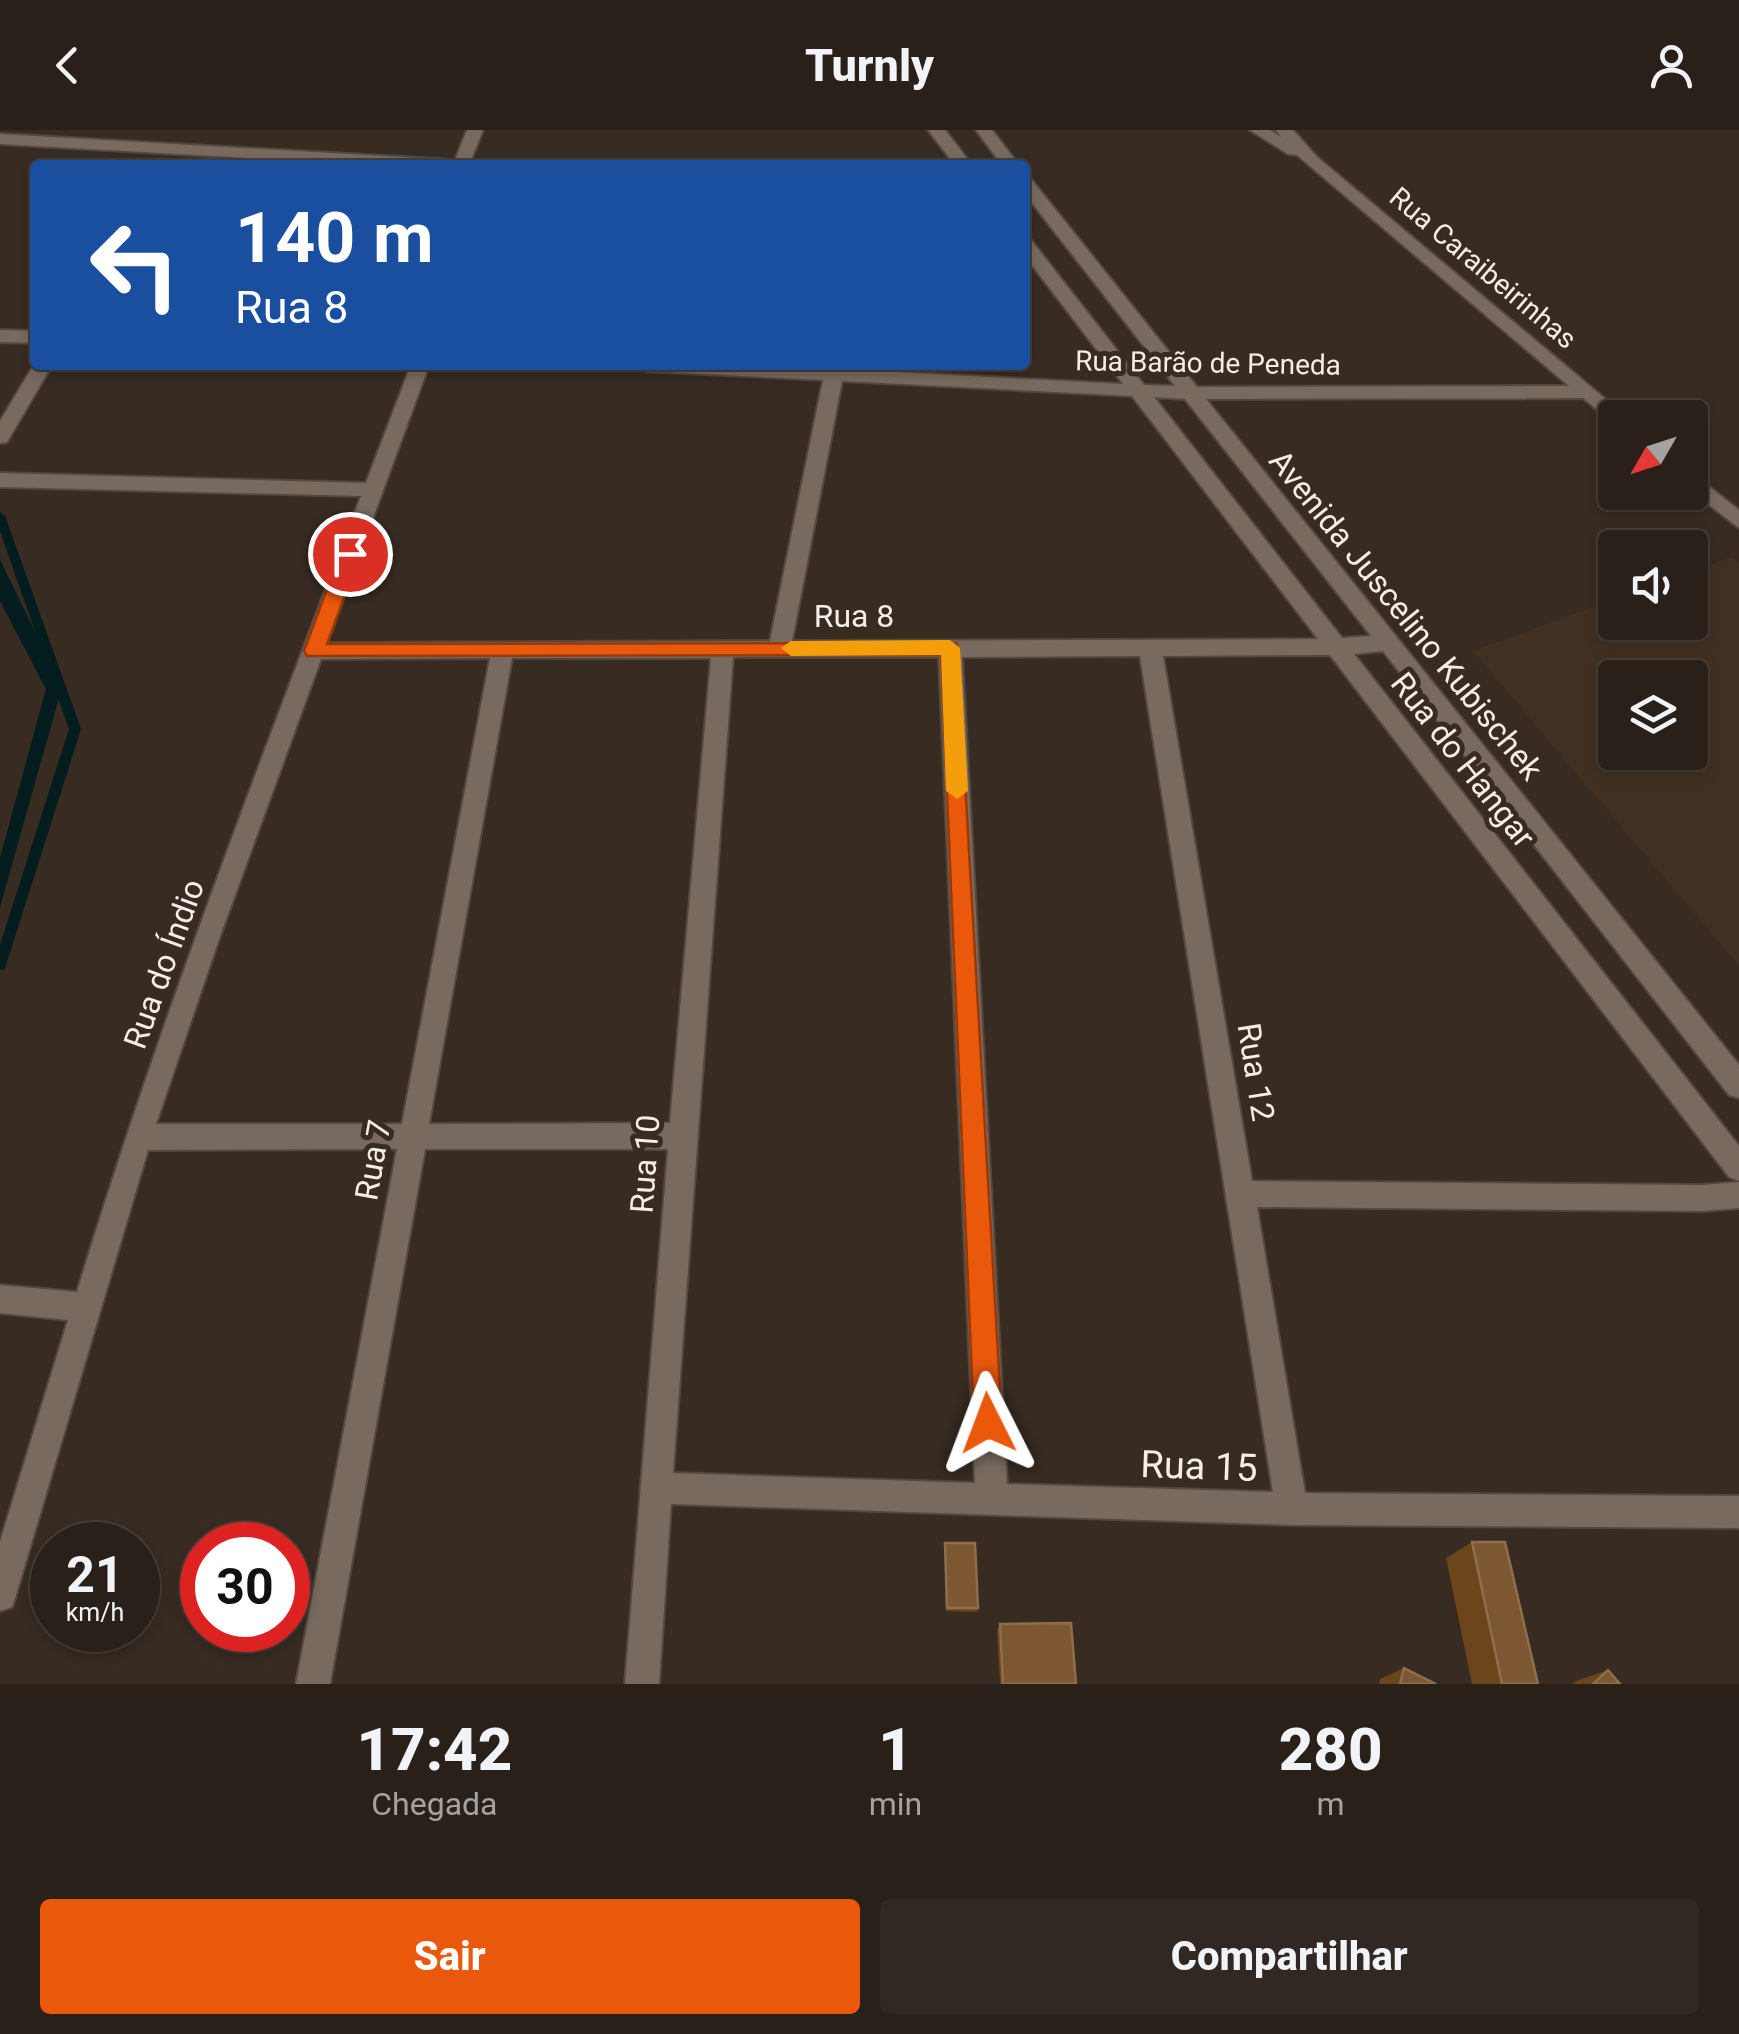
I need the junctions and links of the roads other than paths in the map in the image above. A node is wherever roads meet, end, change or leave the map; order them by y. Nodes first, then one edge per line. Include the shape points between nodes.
1 (182, 130) edge
2 (476, 130) edge
3 (936, 130) edge
4 (984, 130) edge
5 (1258, 130) edge
6 (1284, 130) edge
7 (0, 139) edge
8 (166, 157) edge
9 (276, 160) edge
10 (461, 160) edge
11 (960, 160) edge
12 (1007, 160) edge
13 (1311, 161) junction
14 (1030, 189) edge
15 (1030, 251) edge
16 (0, 336) edge
17 (30, 337) edge
18 (40, 370) edge
19 (418, 370) edge
20 (740, 370) edge
21 (834, 375) junction
22 (1138, 391) junction
23 (1589, 392) junction
24 (1188, 393) junction
25 (1598, 400) edge
26 (0, 437) edge
27 (0, 480) edge
28 (374, 490) junction
29 (1708, 494) edge
30 (1739, 521) edge
31 (1386, 643) junction
32 (1150, 647) junction
33 (1335, 647) junction
34 (503, 648) junction
35 (780, 648) junction
36 (950, 648) junction
37 (723, 650) junction
38 (314, 651) junction
39 (1739, 1086) edge
40 (138, 1136) junction
41 (413, 1136) junction
42 (682, 1136) junction
43 (1739, 1168) edge
44 (1240, 1194) junction
45 (1739, 1195) edge
46 (0, 1298) edge
47 (86, 1308) junction
48 (657, 1488) junction
49 (992, 1500) junction
50 (1292, 1509) junction
51 (1739, 1512) edge
52 (0, 1594) edge
53 (313, 1684) edge
54 (642, 1684) edge

1 - 8 street
2 - 10 street
3 - 11 street
4 - 12 street
5 - 13 street, Rua Caraibeirinhas
6 - 13 street, Rua Caraibeirinhas
7 - 8 street
8 - 9 street
13 - 23 street, Rua Caraibeirinhas
14 - 24 street, Avenida Juscelino Kubischek
15 - 22 street
16 - 17 street
18 - 26 street
19 - 28 street, Rua do Índio
20 - 21 street, Rua Barão de Peneda
21 - 22 street, Rua Barão de Peneda
21 - 35 street
22 - 24 street, Rua Barão de Peneda
22 - 33 street, Rua do Hangar
23 - 24 street, Rua Barão de Peneda
23 - 25 street, Rua Caraibeirinhas
24 - 31 street, Avenida Juscelino Kubischek
27 - 28 street
28 - 38 street, Rua do Índio
29 - 30 street
31 - 33 street, Rua 8
31 - 39 street, Avenida Juscelino Kubischek
32 - 33 street, Rua 8
32 - 36 street, Rua 8
32 - 44 street, Rua 12
33 - 43 street, Rua do Hangar
34 - 37 street, Rua 8
34 - 38 street, Rua 8
34 - 41 street, Rua 7
35 - 36 street, Rua 8
35 - 37 street, Rua 8
36 - 49 street
37 - 42 street, Rua 10
38 - 40 street, Rua do Índio
40 - 41 street
40 - 47 street, Rua do Índio
41 - 42 street
41 - 53 street, Rua 7
42 - 48 street, Rua 10
44 - 45 street
44 - 50 street, Rua 12
46 - 47 street
47 - 52 street, Rua do Índio
48 - 49 street, Rua 15
48 - 54 street, Rua 10
49 - 50 street, Rua 15
50 - 51 street, Rua 15

